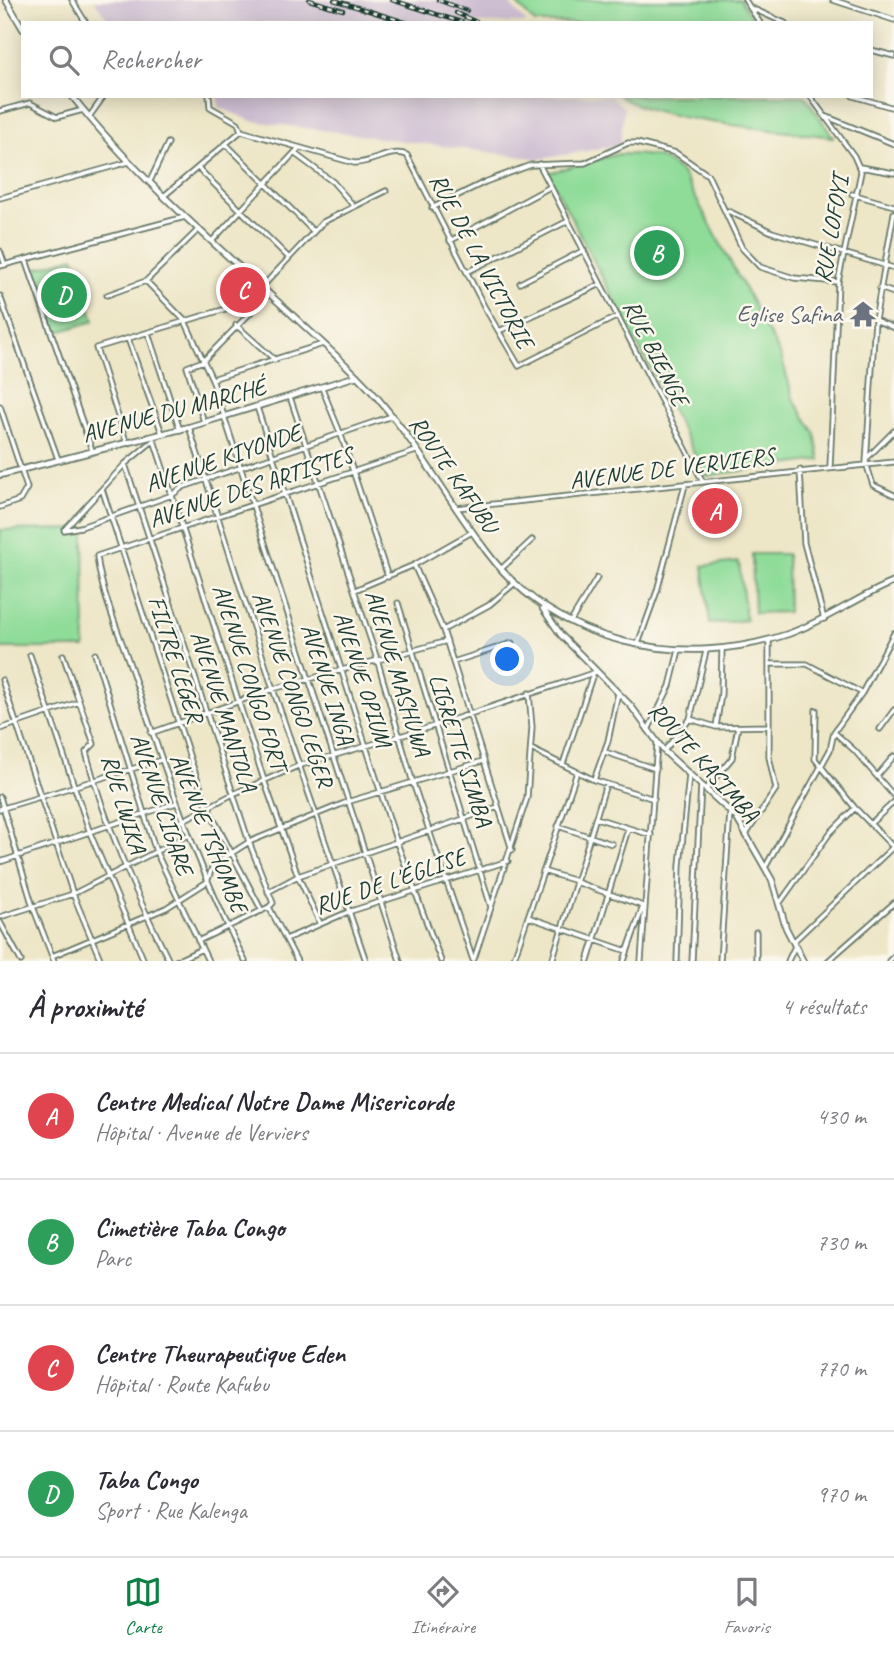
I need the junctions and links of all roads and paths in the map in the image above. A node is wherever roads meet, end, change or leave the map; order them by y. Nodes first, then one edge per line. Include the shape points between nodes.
1 (6, 0) edge
2 (72, 0) edge
3 (745, 0) edge
4 (833, 0) edge
5 (751, 8) junction
6 (894, 20) edge
7 (85, 21) edge
8 (759, 21) edge
9 (780, 21) edge
10 (21, 26) edge
11 (873, 51) edge
12 (894, 56) edge
13 (74, 98) edge
14 (102, 98) edge
15 (209, 98) edge
16 (811, 98) edge
17 (860, 98) edge
18 (894, 108) edge
19 (83, 110) junction
20 (0, 111) edge
21 (823, 115) junction
22 (88, 117) junction
23 (241, 131) junction
24 (168, 143) dead end
25 (226, 144) junction
26 (894, 144) edge
27 (296, 151) junction
28 (130, 161) junction
29 (539, 164) junction
30 (860, 167) junction
31 (198, 168) junction
32 (894, 173) edge
33 (150, 181) junction
34 (269, 183) junction
35 (550, 187) junction
36 (386, 191) dead end
37 (852, 194) dead end
38 (858, 194) junction
39 (165, 195) junction
40 (0, 198) edge
41 (353, 205) junction
42 (894, 206) edge
43 (432, 208) junction
44 (727, 210) junction
45 (242, 211) junction
46 (894, 213) edge
47 (187, 216) junction
48 (568, 221) junction
49 (199, 229) junction
50 (313, 230) junction
51 (212, 241) junction
52 (450, 241) junction
53 (584, 250) junction
54 (0, 251) edge
55 (845, 253) junction
56 (288, 257) junction
57 (26, 260) junction
58 (883, 265) junction
59 (2, 266) edge
60 (894, 268) edge
61 (467, 272) junction
62 (146, 281) junction
63 (838, 282) junction
64 (520, 283) dead end
65 (601, 284) junction
66 (262, 287) junction
67 (880, 288) junction
68 (894, 293) edge
69 (107, 295) dead end
70 (0, 296) edge
71 (268, 296) junction
72 (618, 316) junction
73 (876, 320) junction
74 (184, 321) junction
75 (236, 325) junction
76 (894, 328) edge
77 (499, 331) junction
78 (148, 333) junction
79 (128, 339) junction
80 (323, 344) junction
81 (275, 360) junction
82 (203, 361) junction
83 (357, 376) junction
84 (212, 379) junction
85 (322, 388) junction
86 (290, 397) junction
87 (0, 406) edge
88 (257, 407) junction
89 (392, 416) junction
90 (224, 417) junction
91 (205, 423) junction
92 (189, 427) junction
93 (180, 430) junction
94 (894, 431) edge
95 (162, 433) junction
96 (341, 435) junction
97 (154, 440) junction
98 (126, 441) junction
99 (307, 447) junction
100 (92, 450) junction
101 (416, 451) junction
102 (58, 459) junction
103 (273, 459) junction
104 (866, 461) junction
105 (894, 462) edge
106 (125, 464) junction
107 (830, 467) junction
108 (23, 469) junction
109 (241, 470) junction
110 (800, 470) junction
111 (353, 472) junction
112 (0, 475) edge
113 (205, 481) junction
114 (318, 483) junction
115 (704, 483) junction
116 (685, 485) junction
117 (102, 489) junction
118 (286, 494) junction
119 (172, 495) junction
120 (894, 495) edge
121 (140, 506) junction
122 (252, 506) junction
123 (0, 507) edge
124 (467, 507) junction
125 (454, 508) junction
126 (111, 515) junction
127 (217, 517) junction
128 (461, 518) junction
129 (183, 528) junction
130 (472, 532) junction
131 (150, 539) junction
132 (532, 540) dead end
133 (121, 548) junction
134 (97, 556) joint
135 (414, 565) junction
136 (501, 569) junction
137 (388, 577) junction
138 (597, 578) dead end
139 (894, 582) edge
140 (515, 583) junction
141 (354, 590) junction
142 (398, 603) dead end
143 (543, 608) junction
144 (824, 619) junction
145 (570, 623) junction
146 (443, 630) junction
147 (894, 633) edge
148 (769, 640) junction
149 (447, 641) junction
150 (512, 643) dead end
151 (638, 645) junction
152 (722, 649) junction
153 (411, 650) junction
154 (679, 650) junction
155 (706, 651) junction
156 (95, 654) dead end
157 (30, 655) dead end
158 (62, 655) dead end
159 (377, 659) junction
160 (453, 662) junction
161 (769, 664) junction
162 (341, 671) junction
163 (594, 673) junction
164 (2, 680) dead end
165 (307, 680) junction
166 (273, 689) junction
167 (529, 693) junction
168 (618, 693) junction
169 (862, 693) junction
170 (239, 700) junction
171 (79, 702) junction
172 (816, 710) dead end
173 (894, 710) edge
174 (50, 712) junction
175 (206, 713) junction
176 (468, 714) junction
177 (690, 719) junction
178 (17, 723) junction
179 (178, 723) junction
180 (434, 726) junction
181 (769, 726) junction
182 (716, 727) junction
183 (738, 727) junction
184 (0, 729) edge
185 (880, 729) dead end
186 (648, 730) junction
187 (834, 732) junction
188 (151, 733) junction
189 (401, 735) junction
190 (657, 741) junction
191 (366, 745) junction
192 (531, 749) junction
193 (664, 751) junction
194 (605, 752) junction
195 (333, 756) junction
196 (894, 756) edge
197 (161, 760) junction
198 (483, 761) junction
199 (563, 764) junction
200 (822, 765) junction
201 (298, 766) junction
202 (656, 769) junction
203 (130, 770) junction
204 (449, 772) junction
205 (577, 772) junction
206 (689, 773) junction
207 (877, 776) junction
208 (264, 780) junction
209 (594, 780) junction
210 (95, 782) junction
211 (413, 783) junction
212 (701, 783) junction
213 (606, 784) junction
214 (76, 787) junction
215 (707, 788) junction
216 (381, 792) junction
217 (233, 794) junction
218 (894, 796) edge
219 (0, 797) edge
220 (41, 798) junction
221 (654, 799) junction
222 (347, 802) junction
223 (894, 802) edge
224 (176, 803) junction
225 (498, 807) junction
226 (2, 808) edge
227 (208, 808) junction
228 (855, 808) junction
229 (730, 810) junction
230 (317, 813) junction
231 (144, 814) junction
232 (596, 818) junction
233 (465, 819) junction
234 (182, 821) junction
235 (870, 824) junction
236 (111, 826) junction
237 (558, 826) junction
238 (283, 829) junction
239 (628, 830) junction
240 (431, 831) junction
241 (90, 832) junction
242 (747, 833) junction
243 (188, 835) junction
244 (590, 835) junction
245 (650, 835) junction
246 (249, 842) junction
247 (397, 843) junction
248 (612, 844) dead end
249 (57, 845) junction
250 (893, 847) edge
251 (232, 850) junction
252 (512, 850) junction
253 (156, 852) junction
254 (365, 853) junction
255 (19, 856) junction
256 (508, 861) junction
257 (0, 862) edge
258 (332, 864) junction
259 (766, 866) junction
260 (125, 867) junction
261 (480, 868) junction
262 (543, 871) junction
263 (299, 876) junction
264 (107, 877) junction
265 (447, 878) junction
266 (207, 882) junction
267 (576, 882) junction
268 (414, 890) junction
269 (268, 892) junction
270 (73, 894) junction
271 (608, 894) junction
272 (177, 900) junction
273 (380, 901) junction
274 (894, 903) edge
275 (779, 904) junction
276 (644, 905) junction
277 (33, 907) junction
278 (269, 907) junction
279 (491, 907) junction
280 (262, 911) junction
281 (348, 912) junction
282 (147, 917) junction
283 (528, 917) junction
284 (0, 919) edge
285 (320, 923) junction
286 (128, 926) junction
287 (228, 927) junction
288 (562, 928) junction
289 (756, 932) dead end
290 (286, 939) junction
291 (595, 940) junction
292 (93, 941) junction
293 (198, 941) junction
294 (794, 944) junction
295 (202, 949) junction
296 (627, 951) junction
297 (894, 956) edge
298 (53, 959) edge
299 (473, 960) edge
300 (21, 961) edge
301 (101, 961) edge
302 (144, 961) edge
303 (169, 961) edge
304 (176, 961) edge
305 (208, 961) edge
306 (245, 961) edge
307 (297, 961) edge
308 (366, 961) edge
309 (400, 961) edge
310 (441, 961) edge
311 (513, 961) edge
312 (552, 961) edge
313 (588, 961) edge
314 (624, 961) edge
315 (641, 961) edge
316 (677, 961) edge
317 (692, 961) edge
318 (720, 961) edge
319 (756, 961) edge
320 (788, 961) edge
321 (803, 961) edge
322 (828, 961) edge
323 (889, 961) edge

1 - 10 main road
2 - 7 street
3 - 5 street
4 - 6 street
5 - 8 street
5 - 9 street
11 - 12 street
13 - 19 main road, ROUTE KAFUBU
14 - 22 street
15 - 23 street via 210,107 238,123
16 - 21 street, RUE LOFOYI
17 - 18 street
19 - 20 street via 57,117 30,103
19 - 22 main road, ROUTE KAFUBU
21 - 26 street
21 - 30 street, RUE LOFOYI
22 - 28 main road, ROUTE KAFUBU
23 - 25 street
23 - 27 street via 291,144
24 - 33 street
25 - 31 street
25 - 34 street
27 - 34 street
27 - 41 street
27 - 43 street, RUE DE LA VICTORIE via 360,164 397,153 407,155
28 - 33 main road, ROUTE KAFUBU
28 - 40 street
29 - 35 street, RUE BIENGE
29 - 43 street
29 - 44 street via 585,163 630,143 669,150 708,175
30 - 32 street
30 - 38 street, RUE LOFOYI
31 - 39 street
31 - 45 street
33 - 39 main road, ROUTE KAFUBU
34 - 45 street
34 - 50 street
35 - 48 street, RUE BIENGE
35 - 52 street
36 - 41 street
37 - 38 street
38 - 42 street
38 - 55 street, RUE LOFOYI
39 - 47 main road, ROUTE KAFUBU
41 - 50 street
43 - 52 street, RUE DE LA VICTORIE
44 - 55 street via 772,232
44 - 63 street via 742,248 763,269 794,278
45 - 51 street
45 - 56 street
46 - 58 street
47 - 49 main road, ROUTE KAFUBU
47 - 57 street
48 - 53 street, RUE BIENGE
48 - 61 street
49 - 51 main road, ROUTE KAFUBU
49 - 62 street
50 - 56 street
51 - 66 main road, ROUTE KAFUBU
52 - 61 street, RUE DE LA VICTORIE
53 - 64 street
53 - 65 street, RUE BIENGE
54 - 59 street
55 - 58 street
55 - 63 street, RUE LOFOYI
56 - 66 street
57 - 59 street
57 - 100 street
58 - 60 street
58 - 67 street
61 - 77 street, RUE DE LA VICTORIE
62 - 69 street
62 - 74 street, AVENUE INGA
63 - 107 street, RUE LOFOYI
65 - 72 street, RUE BIENGE
65 - 77 street
66 - 71 main road, ROUTE KAFUBU
67 - 68 street
67 - 73 street
70 - 102 street
71 - 74 street
71 - 75 street
71 - 80 main road, ROUTE KAFUBU
72 - 77 street, RUE DE LA VICTORIE via 519,366
72 - 115 street, RUE BIENGE
73 - 76 street
73 - 104 street
74 - 78 street
74 - 82 street, AVENUE INGA
75 - 81 street
75 - 82 street
78 - 79 street
78 - 93 street
79 - 95 street
79 - 98 street via 95,349
80 - 81 street
80 - 83 main road, ROUTE KAFUBU
81 - 84 street
82 - 84 street, AVENUE INGA
82 - 91 street via 186,370
83 - 85 main road, AVENUE DU MARCHÉ
83 - 89 main road, ROUTE KAFUBU
84 - 90 street, AVENUE INGA
85 - 86 main road, AVENUE DU MARCHÉ
85 - 96 street
86 - 88 main road, AVENUE DU MARCHÉ
86 - 99 street, AVENUE MASHUWA
87 - 108 street
88 - 90 main road, AVENUE DU MARCHÉ
88 - 103 street, AVENUE OPIUM
89 - 96 street, AVENUE KIYONDE
89 - 101 main road, ROUTE KAFUBU
90 - 91 main road, AVENUE DU MARCHÉ
90 - 109 street, AVENUE INGA
91 - 92 main road, AVENUE DU MARCHÉ
92 - 93 main road, AVENUE DU MARCHÉ
92 - 113 street, AVENUE CONGO LEGER
93 - 95 main road, AVENUE DU MARCHÉ
94 - 104 street
95 - 97 street
95 - 98 main road, AVENUE DU MARCHÉ
96 - 99 street, AVENUE KIYONDE
96 - 111 street
97 - 106 street
97 - 119 street, AVENUE CONGO FORT
98 - 100 main road, AVENUE DU MARCHÉ
99 - 103 street, AVENUE KIYONDE
99 - 114 street, AVENUE MASHUWA
100 - 102 main road, AVENUE DU MARCHÉ
101 - 111 street, AVENUE DES ARTISTES
101 - 125 main road, ROUTE KAFUBU
102 - 108 main road, AVENUE DU MARCHÉ
103 - 109 street, AVENUE KIYONDE
103 - 118 street, AVENUE OPIUM
104 - 105 street, AVENUE DE VERVIERS
104 - 107 street, AVENUE DE VERVIERS
104 - 120 street via 873,485
106 - 117 street
106 - 121 street, AVENUE MANTOLA
107 - 110 street, AVENUE DE VERVIERS
108 - 112 main road, AVENUE DU MARCHÉ
108 - 123 street via 25,495
109 - 113 street, AVENUE KIYONDE
109 - 122 street, AVENUE INGA
110 - 115 street, AVENUE DE VERVIERS
110 - 144 street via 804,542
111 - 114 street, AVENUE DES ARTISTES
111 - 137 street
113 - 119 street, AVENUE KIYONDE
113 - 127 street, AVENUE CONGO LEGER
114 - 118 street, AVENUE DES ARTISTES
114 - 141 street, AVENUE MASHUWA
115 - 116 street, AVENUE DE VERVIERS
116 - 124 street, AVENUE DE VERVIERS
116 - 151 street
117 - 126 street, FILTRE LEGER
117 - 126 street, AVENUE KIYONDE via 64,530
118 - 122 street, AVENUE DES ARTISTES
118 - 162 street, AVENUE OPIUM
119 - 121 street, AVENUE KIYONDE
119 - 129 street, AVENUE CONGO FORT
121 - 126 street, AVENUE KIYONDE
121 - 131 street, AVENUE MANTOLA
122 - 127 street, AVENUE DES ARTISTES
122 - 165 street, AVENUE INGA
124 - 125 street, AVENUE DE VERVIERS
124 - 128 street
125 - 128 main road, ROUTE KAFUBU
126 - 133 street, FILTRE LEGER
127 - 129 street, AVENUE DES ARTISTES
127 - 166 street, AVENUE CONGO LEGER
128 - 130 main road, ROUTE KAFUBU
129 - 131 street, AVENUE DES ARTISTES
129 - 170 street, AVENUE CONGO FORT
130 - 135 street
130 - 136 main road, ROUTE KAFUBU
131 - 133 street, AVENUE DES ARTISTES
131 - 175 street, AVENUE MANTOLA
132 - 136 street
133 - 134 street, AVENUE DES ARTISTES
133 - 179 street, FILTRE LEGER
134 - 188 street, AVENUE TSHOMBE
135 - 137 street
135 - 146 street
136 - 140 main road, ROUTE KAFUBU
137 - 141 street
138 - 145 street
139 - 144 main road, ROUTE KAFUBU
140 - 143 main road, ROUTE KAFUBU
140 - 146 street via 489,605
141 - 159 street, AVENUE MASHUWA
142 - 153 street, LIGRETTE SIMBA
143 - 145 main road, ROUTE KAFUBU
143 - 163 main road, ROUTE KASIMBA
144 - 148 main road, ROUTE KAFUBU
145 - 151 main road, ROUTE KAFUBU
146 - 149 street
147 - 169 street
148 - 152 main road, ROUTE KAFUBU
148 - 161 street
149 - 153 street
149 - 160 street
150 - 160 street
151 - 154 main road, ROUTE KAFUBU
152 - 155 main road, ROUTE KAFUBU
152 - 182 street
153 - 159 street
153 - 180 street, LIGRETTE SIMBA
154 - 155 main road, ROUTE KAFUBU
154 - 186 street via 670,685
155 - 177 street
156 - 203 street, AVENUE CIGARE
157 - 174 street
158 - 171 street, RUE LWIKA
159 - 162 street
159 - 189 street, AVENUE MASHUWA
160 - 176 street
161 - 169 street via 807,664
161 - 181 street
162 - 165 street
162 - 191 street, AVENUE OPIUM
163 - 167 street
163 - 168 main road, ROUTE KASIMBA
163 - 199 street
164 - 178 street
165 - 166 street
165 - 195 street, AVENUE INGA
166 - 170 street
166 - 201 street, AVENUE CONGO LEGER
167 - 176 street
167 - 192 street
168 - 186 main road, ROUTE KASIMBA
168 - 194 street
169 - 187 street
170 - 175 street
170 - 208 street, AVENUE CONGO FORT
171 - 174 street
171 - 210 street, RUE LWIKA via 94,744 86,752
172 - 200 street via 814,753
173 - 185 street
174 - 178 street
174 - 214 street
175 - 179 street
175 - 217 street, AVENUE MANTOLA
176 - 180 street
176 - 198 street
177 - 182 street
177 - 193 street
178 - 184 street
178 - 220 street
179 - 188 street
179 - 227 street, FILTRE LEGER
180 - 189 street
180 - 204 street, LIGRETTE SIMBA
181 - 183 street
181 - 242 street via 770,768 776,785
182 - 183 street
183 - 215 street via 732,758
186 - 190 main road, ROUTE KASIMBA
187 - 200 street
187 - 207 street
188 - 197 street, AVENUE TSHOMBE
189 - 191 street
189 - 211 street, AVENUE MASHUWA
190 - 193 main road, ROUTE KASIMBA
190 - 202 street
191 - 195 street
191 - 216 street, AVENUE OPIUM
192 - 199 street
192 - 252 street via 527,798
193 - 206 main road, ROUTE KASIMBA
194 - 202 street
194 - 209 street
195 - 201 street
195 - 222 street, AVENUE INGA
196 - 207 street
197 - 203 street
197 - 224 street, AVENUE TSHOMBE
198 - 204 street
198 - 225 street
199 - 205 street
200 - 228 street
200 - 259 street
201 - 208 street
201 - 230 street, AVENUE CONGO LEGER
202 - 221 street
203 - 210 street
203 - 231 street, AVENUE CIGARE
204 - 211 street
204 - 233 street, LIGRETTE SIMBA
205 - 209 street
205 - 237 street
206 - 212 main road, ROUTE KASIMBA
206 - 316 street
207 - 218 street
208 - 217 street
208 - 238 street, AVENUE CONGO FORT
209 - 213 street
210 - 214 street
210 - 236 street, RUE LWIKA
211 - 216 street
211 - 240 street, AVENUE MASHUWA
212 - 215 main road, ROUTE KASIMBA
212 - 317 street
213 - 221 street
213 - 232 street
214 - 220 street
214 - 241 street
215 - 229 main road, ROUTE KASIMBA
216 - 222 street
216 - 247 street, AVENUE OPIUM
217 - 227 street
217 - 246 street, AVENUE MANTOLA
219 - 226 street
220 - 226 street
220 - 249 street
221 - 245 street
222 - 230 street
222 - 254 street, AVENUE INGA
223 - 235 street
224 - 231 street
224 - 234 street, AVENUE TSHOMBE
225 - 233 street
225 - 252 street
226 - 255 street
227 - 234 street
227 - 251 street, FILTRE LEGER
228 - 235 street
228 - 275 street
229 - 242 main road, ROUTE KASIMBA
229 - 318 street
230 - 238 street
230 - 258 street, AVENUE CONGO LEGER
231 - 236 street
231 - 253 street, AVENUE CIGARE
232 - 239 street
232 - 244 street
233 - 240 street
233 - 261 street, LIGRETTE SIMBA
234 - 243 street, AVENUE TSHOMBE
235 - 250 street
236 - 241 street
236 - 260 street, RUE LWIKA
237 - 244 street
237 - 262 street
238 - 246 street
238 - 263 street, AVENUE CONGO FORT
239 - 245 street
239 - 271 street
240 - 247 street
240 - 265 street, AVENUE MASHUWA
241 - 249 street
241 - 264 street
242 - 259 main road, ROUTE KASIMBA
243 - 253 street
243 - 266 street, AVENUE TSHOMBE
244 - 248 street
244 - 267 street
245 - 276 street
246 - 251 street
246 - 269 street, AVENUE MANTOLA
247 - 254 street
247 - 268 street, AVENUE OPIUM
249 - 255 street
249 - 270 street
250 - 294 street
251 - 266 street via 213,865
251 - 280 street, FILTRE LEGER
252 - 256 street
253 - 260 street
253 - 272 street, AVENUE CIGARE
254 - 258 street
254 - 273 street, AVENUE INGA
255 - 257 street
255 - 277 street
256 - 261 street, RUE DE L'ÉGLISE
256 - 279 street
258 - 263 street
258 - 281 street, AVENUE CONGO LEGER
259 - 275 main road, ROUTE KASIMBA
260 - 264 street
260 - 282 street, RUE LWIKA
261 - 265 street, RUE DE L'ÉGLISE
261 - 279 street, LIGRETTE SIMBA
262 - 267 street
262 - 283 street
263 - 269 street
263 - 285 street, AVENUE CONGO FORT
264 - 270 street
264 - 286 street
265 - 268 street, RUE DE L'ÉGLISE
265 - 299 street, AVENUE MASHUWA
266 - 272 street
266 - 287 street, AVENUE TSHOMBE
267 - 271 street
267 - 288 street
268 - 273 street, RUE DE L'ÉGLISE
268 - 310 street, AVENUE OPIUM
269 - 278 street, AVENUE MANTOLA via 273,904
270 - 277 street
270 - 292 street
271 - 276 street
271 - 291 street
272 - 282 street
272 - 293 street, AVENUE CIGARE
273 - 281 street, RUE DE L'ÉGLISE
273 - 309 street, AVENUE INGA
274 - 322 street
275 - 294 main road, ROUTE KASIMBA
276 - 296 street
276 - 315 street
277 - 284 street
277 - 298 street
278 - 280 street
278 - 290 street, AVENUE MANTOLA
279 - 299 street
280 - 287 street
281 - 285 street, RUE DE L'ÉGLISE
281 - 308 street, AVENUE CONGO LEGER
282 - 286 street
282 - 303 street, RUE LWIKA
283 - 288 street
283 - 311 street
284 - 300 street
285 - 290 street, RUE DE L'ÉGLISE
286 - 292 street
286 - 302 street
287 - 293 street
287 - 306 street, AVENUE TSHOMBE
288 - 291 street
288 - 312 street
289 - 319 street
290 - 307 street, AVENUE MANTOLA
291 - 296 street
291 - 313 street
292 - 298 street
292 - 301 street
293 - 295 street, AVENUE CIGARE
294 - 320 street
294 - 321 main road, ROUTE KASIMBA
295 - 304 street
295 - 305 street, AVENUE CIGARE
296 - 314 street
297 - 323 street

